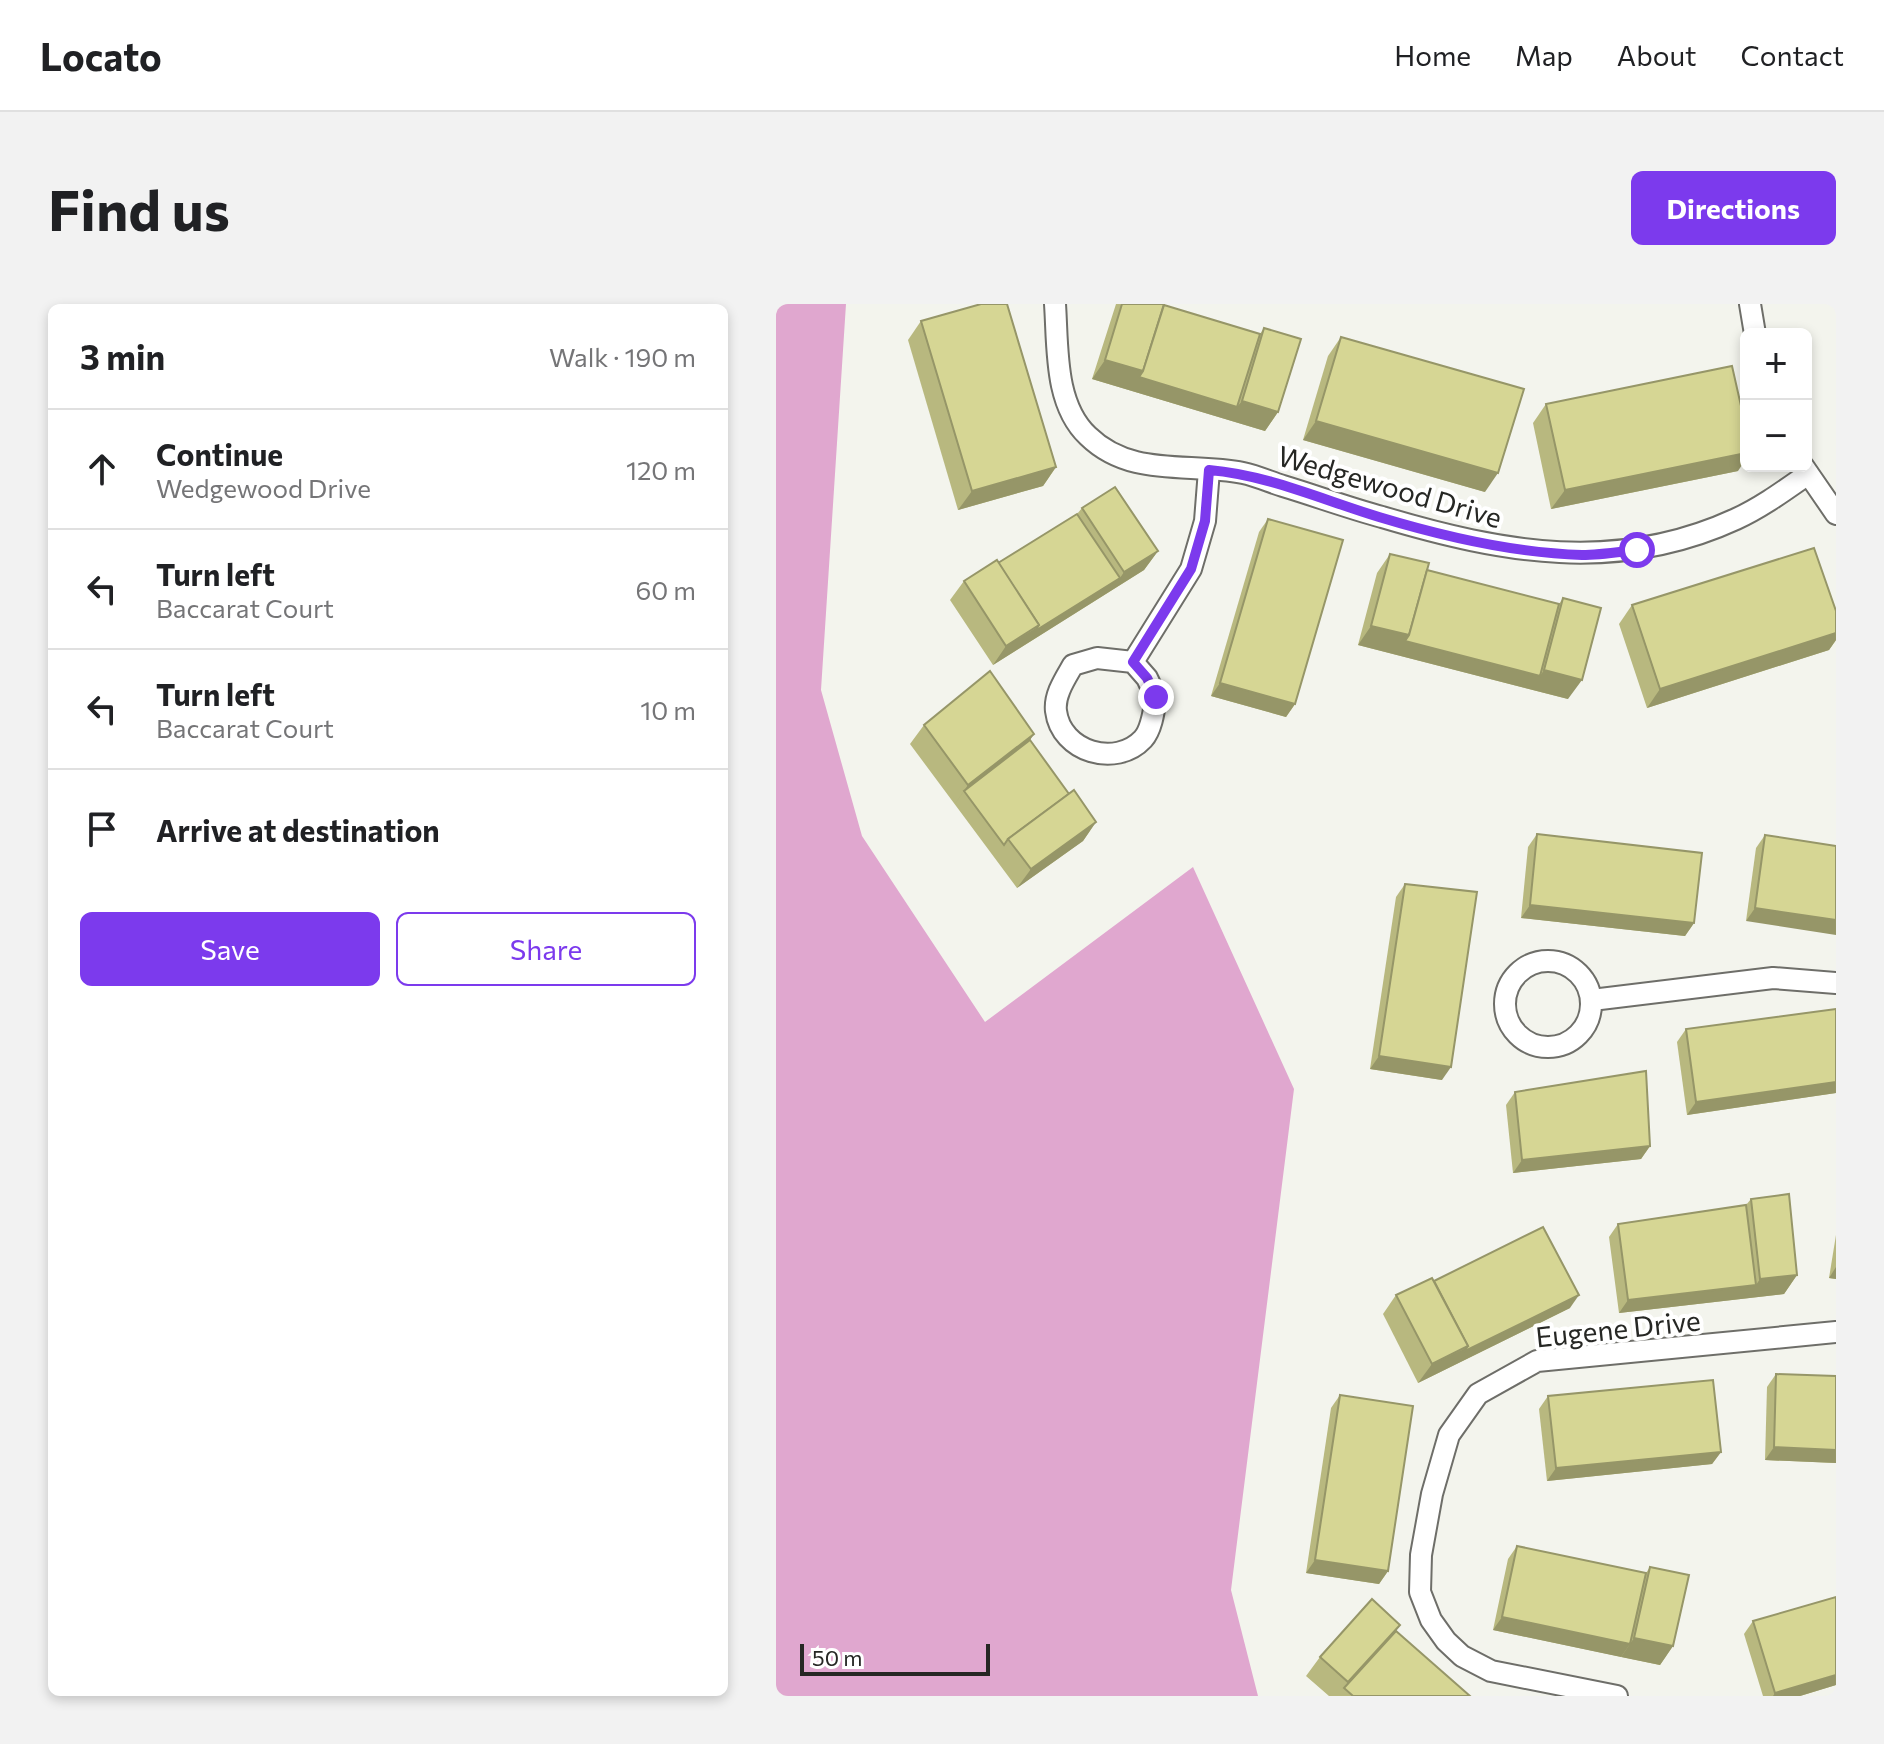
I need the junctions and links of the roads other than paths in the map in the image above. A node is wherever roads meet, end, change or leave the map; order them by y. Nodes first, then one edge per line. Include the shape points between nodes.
1 (1055, 304) edge
2 (1750, 304) edge
3 (1754, 328) edge
4 (1209, 470) junction
5 (1804, 472) edge
6 (1807, 472) edge
7 (1836, 514) edge
8 (1133, 662) junction
9 (1836, 983) edge
10 (1592, 1000) junction
11 (1836, 1332) edge
12 (1617, 1696) edge

1 - 4 street, Wedgewood Drive via 1063,387 1084,434 1128,461
2 - 3 street
4 - 5 street, Wedgewood Drive via 1243,473 1465,540 1585,555 1687,538 1767,503
4 - 8 street via 1205,521 1191,569
6 - 7 street
8 - 8 street via 1097,658 1073,665 1060,688 1056,710 1062,730 1080,748 1105,755 1126,751 1145,737 1156,697
9 - 10 street via 1773,978
10 - 10 street via 1581,1032 1551,1047 1519,1036 1508,1023 1504,1006 1515,974 1546,960 1578,972
11 - 12 street, Eugene Drive via 1537,1361 1478,1394 1449,1435 1421,1555 1420,1592 1431,1620 1462,1656 1491,1671

